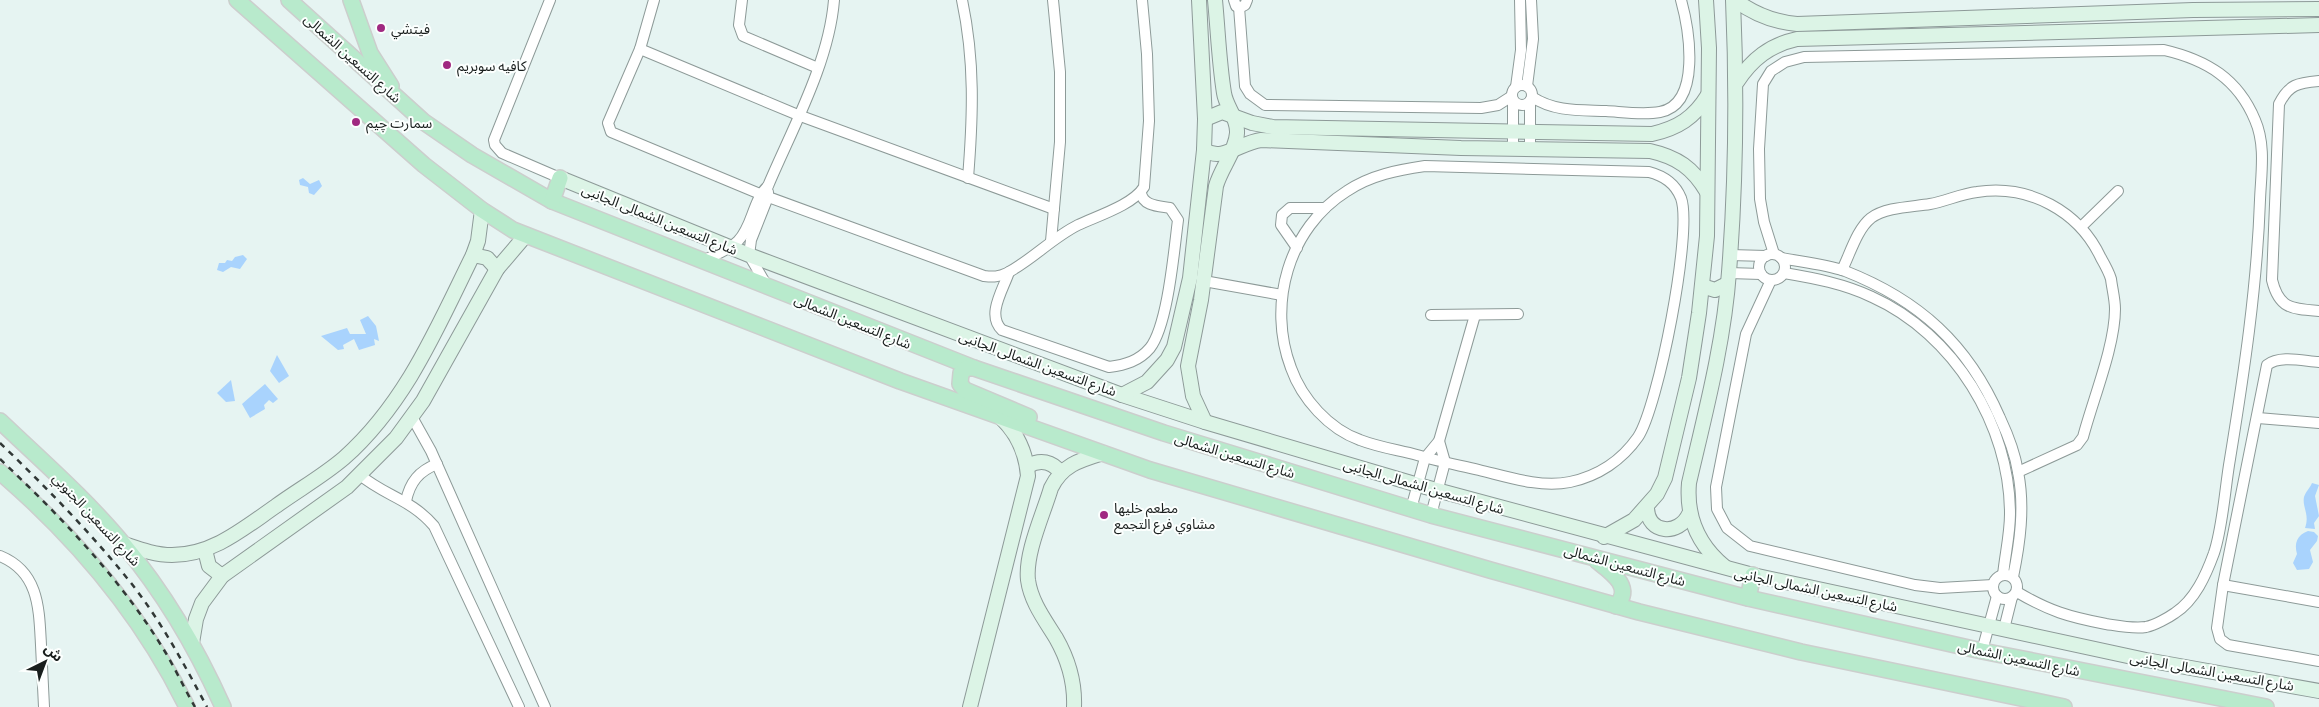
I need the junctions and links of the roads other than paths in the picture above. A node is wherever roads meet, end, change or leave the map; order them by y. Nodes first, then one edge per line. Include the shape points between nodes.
1 (238, 0) edge
2 (289, 0) edge
3 (352, 0) edge
4 (550, 0) edge
5 (654, 0) edge
6 (742, 0) edge
7 (834, 0) edge
8 (962, 0) edge
9 (1053, 0) edge
10 (1142, 0) edge
11 (1199, 0) edge
12 (1215, 0) edge
13 (1253, 0) edge
14 (1520, 0) edge
15 (1531, 0) edge
16 (1681, 0) edge
17 (1706, 0) edge
18 (1734, 0) edge
19 (2210, 0) edge
20 (2267, 0) edge
21 (1242, 2) edge
22 (2319, 9) edge
23 (2194, 10) junction
24 (2280, 10) junction
25 (1786, 23) junction
26 (2319, 25) edge
27 (2281, 26) junction
28 (2193, 28) junction
29 (1786, 42) junction
30 (640, 49) junction
31 (818, 68) junction
32 (2319, 80) edge
33 (1737, 82) junction
34 (1527, 86) junction
35 (1514, 94) junction
36 (1709, 94) junction
37 (1531, 99) junction
38 (401, 102) junction
39 (798, 115) junction
40 (1233, 115) junction
41 (1205, 119) junction
42 (1513, 132) junction
43 (1530, 132) junction
44 (1461, 148) junction
45 (1483, 148) junction
46 (1513, 148) junction
47 (1530, 148) junction
48 (1204, 150) junction
49 (1231, 150) junction
50 (1461, 166) junction
51 (1484, 167) junction
52 (560, 178) junction
53 (968, 178) junction
54 (2118, 191) dead end
55 (1708, 192) junction
56 (1141, 193) junction
57 (764, 196) junction
58 (552, 201) junction
59 (1325, 208) junction
60 (1054, 209) junction
61 (482, 210) junction
62 (2081, 227) junction
63 (526, 235) junction
64 (1707, 236) junction
65 (1731, 238) junction
66 (1051, 241) junction
67 (730, 247) junction
68 (1297, 248) junction
69 (473, 255) junction
70 (748, 255) junction
71 (1730, 255) junction
72 (1774, 256) junction
73 (703, 261) junction
74 (496, 269) junction
75 (1842, 270) junction
76 (1009, 272) junction
77 (1784, 273) junction
78 (1761, 274) junction
79 (1728, 278) junction
80 (1771, 280) junction
81 (1204, 281) junction
82 (766, 286) junction
83 (1702, 286) junction
84 (1282, 295) junction
85 (2319, 311) edge
86 (1518, 314) dead end
87 (1431, 315) dead end
88 (1475, 315) junction
89 (1174, 347) junction
90 (1190, 351) junction
91 (2319, 362) edge
92 (974, 368) junction
93 (1122, 394) junction
94 (998, 416) junction
95 (412, 418) junction
96 (2258, 418) junction
97 (0, 421) edge
98 (1205, 422) junction
99 (2319, 423) edge
100 (1051, 434) junction
101 (1439, 441) junction
102 (1103, 453) junction
103 (1425, 458) junction
104 (1445, 462) junction
105 (436, 464) junction
106 (1028, 466) junction
107 (0, 472) edge
108 (2018, 472) junction
109 (1060, 473) junction
110 (360, 475) junction
111 (1418, 486) junction
112 (1438, 491) junction
113 (406, 501) junction
114 (1647, 508) junction
115 (1411, 509) junction
116 (1689, 514) junction
117 (1431, 515) junction
118 (1604, 536) junction
119 (124, 544) junction
120 (205, 550) junction
121 (0, 556) edge
122 (1592, 557) junction
123 (1730, 570) junction
124 (2003, 575) junction
125 (222, 576) junction
126 (1753, 576) junction
127 (2014, 578) junction
128 (1993, 585) junction
129 (2223, 585) junction
130 (2014, 594) junction
131 (1997, 596) junction
132 (1748, 598) junction
133 (2319, 602) edge
134 (1616, 606) junction
135 (1988, 627) junction
136 (2004, 629) junction
137 (192, 643) junction
138 (1982, 651) junction
139 (2319, 661) edge
140 (2319, 691) edge
141 (44, 707) edge
142 (187, 707) edge
143 (223, 707) edge
144 (519, 707) edge
145 (545, 707) edge
146 (970, 707) edge
147 (1074, 707) edge
148 (2064, 707) edge
149 (2266, 707) edge

1 - 61 main road via 369,118
2 - 38 main road, شارع التسعين الشمالى
3 - 38 main road via 370,53
4 - 52 street via 494,140 502,152
5 - 30 street
6 - 31 street via 739,25 743,36
7 - 31 street via 832,20
8 - 53 street via 972,62 973,112
9 - 60 street via 1060,90 1060,142
10 - 56 street via 1149,121 1146,180
11 - 41 street
12 - 40 street via 1224,93
13 - 21 street
14 - 35 street via 1521,50
15 - 34 street via 1533,39
16 - 37 street via 1686,20 1689,74 1686,91 1675,105 1659,112 1564,110
17 - 36 street
18 - 25 street via 1766,18
18 - 33 street
19 - 23 street
20 - 24 street
21 - 35 street via 1245,86 1265,105 1481,108 1498,105
22 - 24 street
23 - 24 street
23 - 25 street
23 - 28 street
24 - 27 street
25 - 29 street
26 - 27 street
27 - 28 street
28 - 29 street
29 - 33 street via 1757,57
30 - 39 street
30 - 57 street via 608,123 609,130
31 - 39 street
32 - 85 street via 2298,83 2285,93 2279,104 2272,280 2275,294 2284,305 2298,310
33 - 65 street
34 - 35 street
34 - 37 street
35 - 37 street via 1521,105
35 - 42 street
36 - 43 street via 1686,122 1652,134
36 - 55 street
37 - 43 street
38 - 58 main road, شارع التسعين الشمالى via 450,141
39 - 53 street
39 - 57 street
40 - 41 street via 1216,113
40 - 42 street via 1273,127
40 - 49 street via 1237,133
41 - 48 street
42 - 43 street
42 - 46 street
43 - 47 street
44 - 45 street
44 - 49 street via 1261,140
44 - 50 street
45 - 46 street
45 - 51 street
46 - 47 street
47 - 55 street via 1650,151 1668,155 1692,170
48 - 49 street via 1220,155
48 - 89 street via 1190,278
49 - 81 street via 1216,186
50 - 51 street
50 - 59 street via 1426,166 1386,173 1347,190
51 - 104 street via 1649,172 1670,181 1678,190 1684,213 1678,284 1649,416 1626,452 1609,466 1590,476 1548,484
52 - 58 main road
52 - 67 street, شارع التسعين الشمالى الجانبى
53 - 60 street
54 - 62 street
55 - 64 street
56 - 66 street
56 - 76 street via 1147,203 1170,208 1178,220 1171,278 1157,334 1150,348 1139,358 1125,365 1109,367 1002,330 997,326 994,315
57 - 67 street via 743,234
57 - 70 street
57 - 76 street via 984,276
58 - 73 main road, شارع التسعين الشمالى
59 - 68 street
59 - 68 street via 1290,208 1282,215 1280,225
60 - 66 street
61 - 63 main road
61 - 69 street
62 - 75 street via 2066,214 2034,196 2006,191 1977,192 1872,217 1863,227
62 - 108 street via 2097,248 2110,276 2115,308 2111,340 2083,437 2077,445
63 - 74 street
63 - 94 main road
64 - 65 street via 1720,230
64 - 83 street
65 - 71 street
66 - 76 street
67 - 70 street, شارع التسعين الشمالى الجانبى
67 - 73 street
68 - 84 street
69 - 74 street via 487,258
69 - 120 street via 422,360 378,423 343,459 232,537
70 - 82 street
70 - 93 street, شارع التسعين الشمالى الجانبى
71 - 72 street
71 - 79 street
72 - 75 street
72 - 77 street via 1785,265
72 - 78 street via 1760,262
72 - 130 street via 1760,199 1759,149 1763,84 1771,71 1785,62 1804,57 2164,50 2189,56 2210,66 2228,79 2244,98 2256,122 2262,152 2259,233 2250,334 2222,505 2214,552 2201,585 2176,612 2147,626 2126,627 2073,618
73 - 82 main road, شارع التسعين الشمالى
74 - 95 street
75 - 108 street via 1879,286 1919,310 1958,346 1988,389 2009,438
77 - 80 street via 1779,279
77 - 124 street via 1840,285 1899,311 1929,334 1975,390 1994,428 2007,474 2010,515
78 - 79 street
78 - 80 street
79 - 83 street via 1715,290
79 - 116 street via 1712,382 1688,483
80 - 128 street via 1746,334 1716,487 1717,509 1727,528 1750,546 1915,585 1940,588
81 - 84 street
81 - 90 street
82 - 92 main road, شارع التسعين الشمالى
83 - 114 street via 1689,378 1665,478
84 - 103 street via 1284,346 1304,393 1320,413 1339,430 1360,440
86 - 88 street
87 - 88 street
88 - 101 street
89 - 90 street
89 - 93 street via 1158,372 1147,382
90 - 98 street via 1189,381
91 - 96 street via 2280,360 2267,365
92 - 100 main road via 967,368 961,373 960,384 965,390 1035,419
92 - 115 main road, شارع التسعين الشمالى via 1164,434
93 - 98 street, شارع التسعين الشمالى الجانبى
94 - 100 main road
94 - 106 street via 1018,438
95 - 105 street via 426,439
95 - 110 street
96 - 99 street
96 - 129 street
97 - 119 main road, شارع التسعين الجنوبي
98 - 111 street, شارع التسعين الشمالى الجانبى
100 - 102 main road
101 - 103 street
101 - 104 street
102 - 109 street via 1075,462
102 - 134 main road via 1150,470
103 - 104 street
103 - 111 street
104 - 112 street
105 - 113 street via 415,478
105 - 145 street
106 - 109 street via 1046,462
106 - 146 street via 1026,491
107 - 142 main road via 52,519 110,583 144,630
108 - 127 street via 2021,507
109 - 147 street via 1051,488 1030,556 1028,574 1033,598 1067,660
110 - 113 street
110 - 125 street
111 - 112 street, شارع التسعين الشمالى الجانبى
111 - 115 street
112 - 117 street
112 - 118 street, شارع التسعين الشمالى الجانبى
113 - 144 street via 421,512 440,535
114 - 116 street via 1650,521 1668,530 1681,526
114 - 118 street via 1620,530
115 - 117 main road, شارع التسعين الشمالى
116 - 123 street via 1697,536 1711,556
117 - 122 main road, شارع التسعين الشمالى
118 - 123 street, شارع التسعين الشمالى الجانبى
119 - 120 street via 170,555
119 - 137 main road, شارع التسعين الجنوبي
120 - 125 street via 208,566
121 - 141 street via 22,571 36,592
122 - 132 main road, شارع التسعين الشمالى
122 - 134 main road via 1622,587 1621,601
123 - 126 street, شارع التسعين الشمالى الجانبى
124 - 127 street
124 - 128 street via 1996,578
125 - 137 street via 202,603
126 - 132 main road
126 - 135 street, شارع التسعين الشمالى الجانبى
127 - 130 street via 2017,584
128 - 131 street
129 - 133 street
129 - 139 street via 2217,628 2220,639 2241,649
130 - 131 street via 2004,599
130 - 136 street
131 - 135 street
132 - 138 main road, شارع التسعين الشمالى
134 - 148 main road via 1801,652
135 - 136 street, شارع التسعين الشمالى الجانبى
135 - 138 street
136 - 140 street, شارع التسعين الشمالى الجانبى via 2146,660
137 - 143 main road, شارع التسعين الجنوبي
138 - 149 main road, شارع التسعين الشمالى

